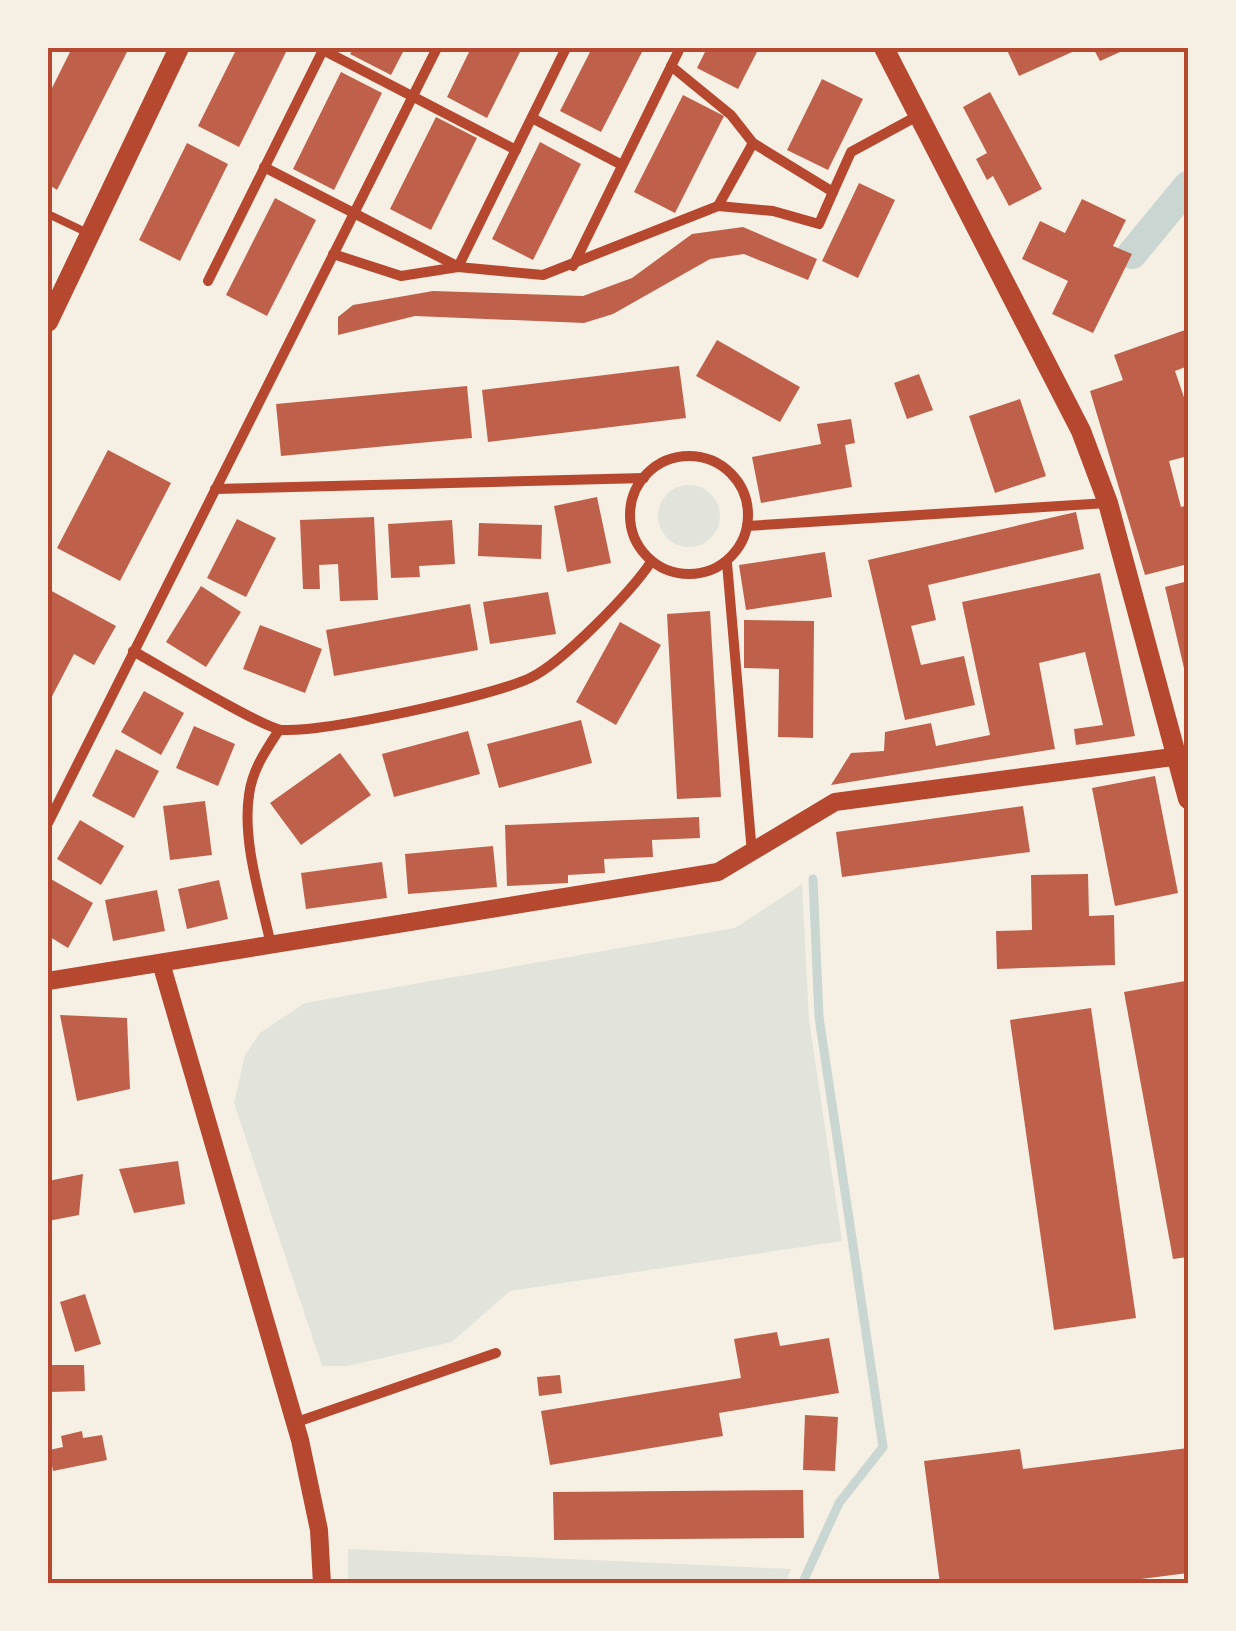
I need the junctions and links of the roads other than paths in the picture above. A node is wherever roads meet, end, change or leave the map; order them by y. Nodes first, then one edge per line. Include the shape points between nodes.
1 (179, 48) edge
2 (437, 48) edge
3 (566, 48) edge
4 (680, 48) edge
5 (884, 48) edge
6 (324, 49) edge
7 (671, 66) junction
8 (412, 96) junction
9 (921, 114) junction
10 (532, 118) junction
11 (753, 143) junction
12 (516, 150) junction
13 (622, 166) junction
14 (264, 168) junction
15 (833, 192) junction
16 (718, 206) junction
17 (354, 213) junction
18 (48, 214) edge
19 (90, 234) junction
20 (333, 254) junction
21 (458, 267) junction
22 (572, 267) junction
23 (208, 281) dead end
24 (48, 322) edge
25 (644, 478) junction
26 (215, 488) junction
27 (1108, 503) junction
28 (747, 526) junction
29 (652, 562) junction
30 (727, 563) junction
31 (133, 651) junction
32 (278, 730) junction
33 (1184, 755) edge
34 (1188, 798) edge
35 (48, 824) edge
36 (752, 852) junction
37 (271, 945) junction
38 (161, 962) junction
39 (48, 981) edge
40 (496, 1353) dead end
41 (294, 1423) junction
42 (322, 1584) edge

1 - 19 main road
2 - 8 street
3 - 10 street
4 - 7 street
5 - 9 main road
6 - 8 street
6 - 14 street
7 - 11 street via 731,115
7 - 13 street
8 - 12 street
8 - 17 street
9 - 15 street via 851,152
9 - 27 main road via 1080,431
10 - 12 street
10 - 13 street
11 - 15 street
11 - 16 street
12 - 21 street
13 - 22 street
14 - 17 street
14 - 23 street
15 - 16 street via 820,224
16 - 22 street
17 - 20 street
17 - 21 street
18 - 19 lane
19 - 24 main road
20 - 21 street via 401,276
20 - 26 street
21 - 22 street via 543,275
25 - 26 street
25 - 28 street via 676,456 722,465 744,490
25 - 29 street via 629,515 635,541
26 - 31 street
27 - 28 street
27 - 33 main road
28 - 30 street
29 - 30 street via 689,574
29 - 32 street via 530,678 424,706
30 - 36 street
31 - 32 street
31 - 35 street
32 - 37 street via 248,797 253,862
33 - 34 main road
33 - 36 street via 836,802
36 - 37 street via 718,872
37 - 38 street
38 - 39 street
38 - 41 street
40 - 41 street
41 - 42 street via 319,1530

